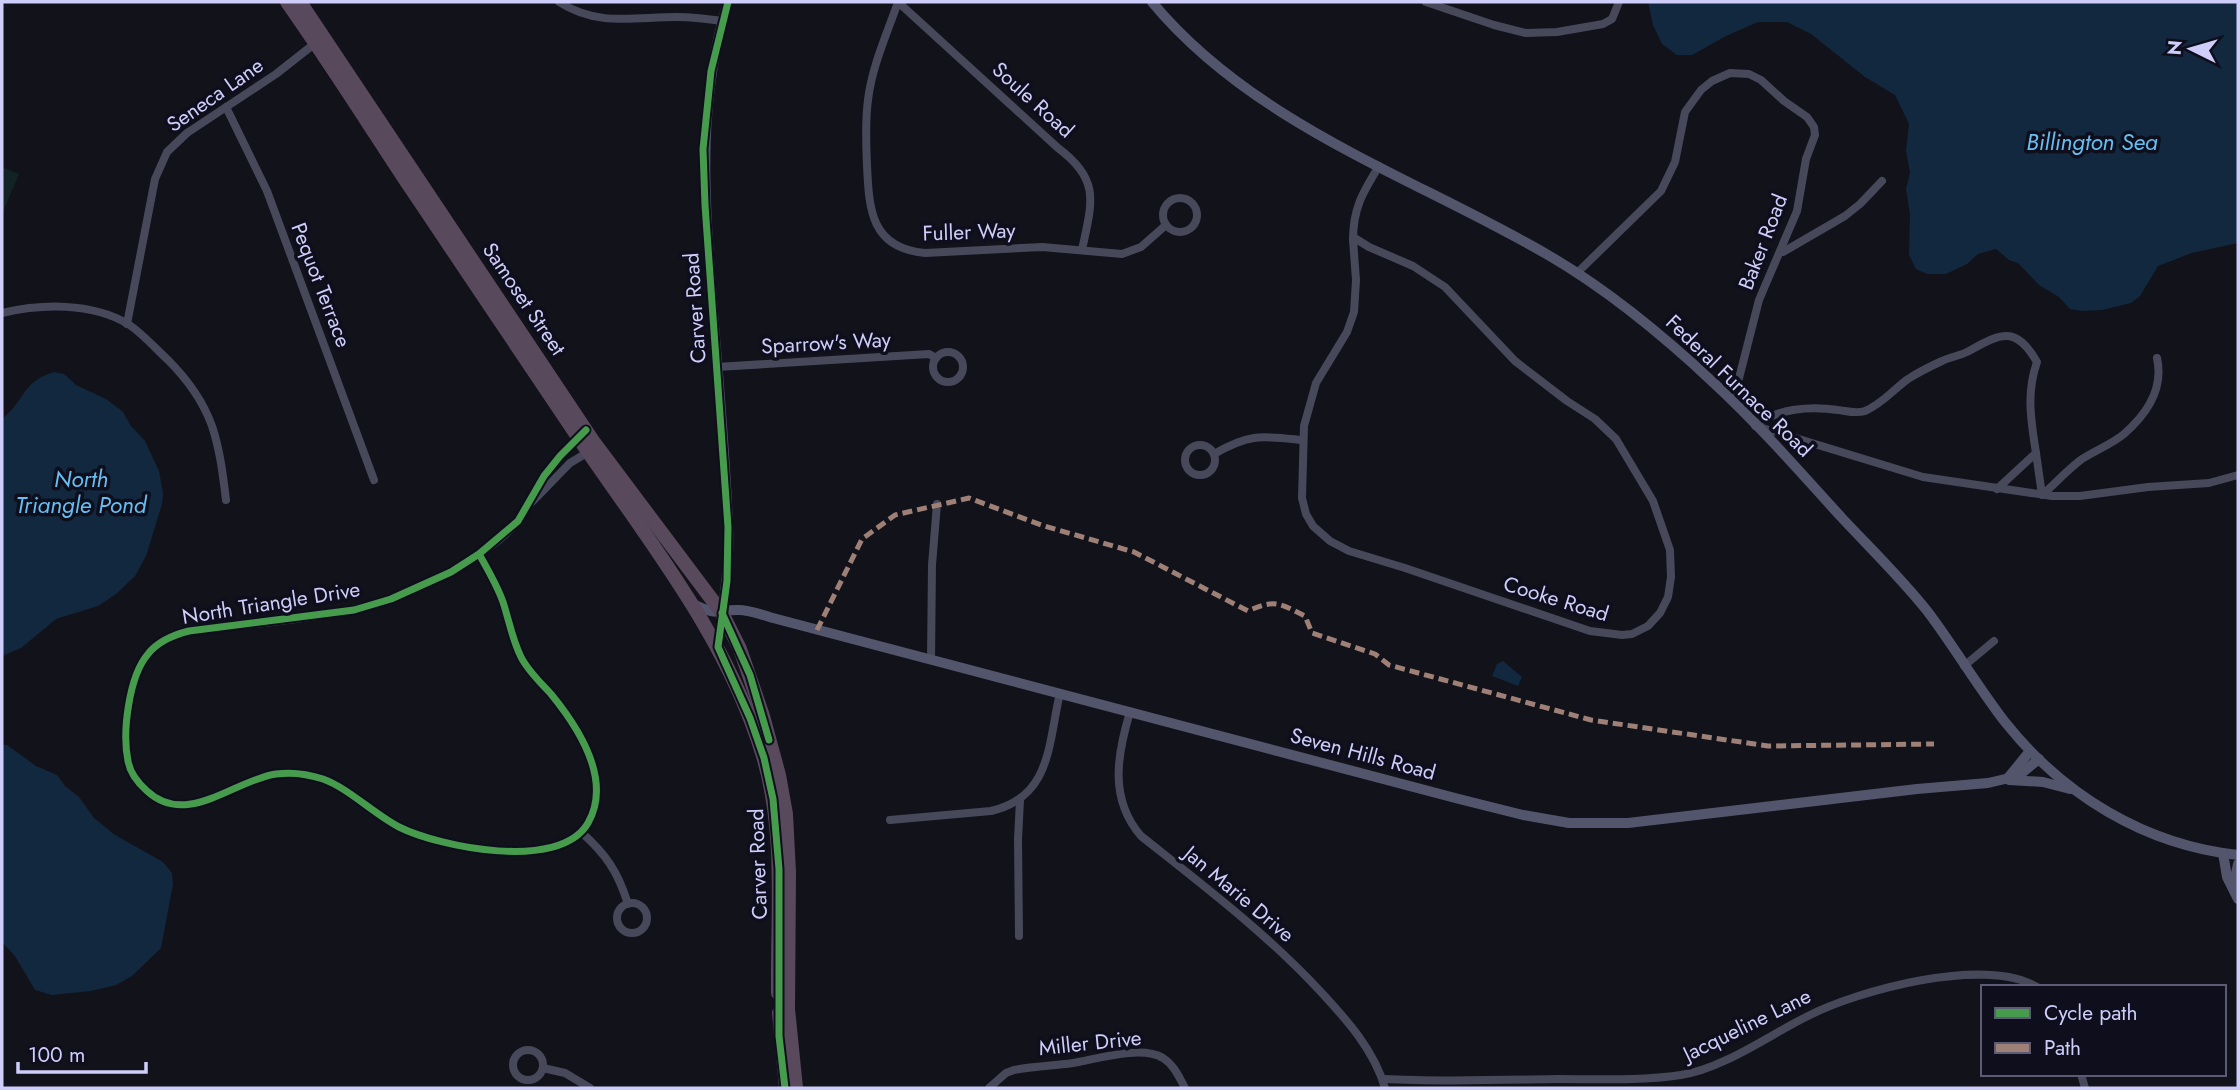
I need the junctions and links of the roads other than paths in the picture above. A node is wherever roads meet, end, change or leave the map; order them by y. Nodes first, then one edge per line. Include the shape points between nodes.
1 (287, 2) edge
2 (300, 2) edge
3 (559, 2) edge
4 (727, 2) edge
5 (898, 2) edge
6 (1152, 2) edge
7 (1426, 2) edge
8 (1619, 2) edge
9 (722, 21) junction
10 (320, 40) junction
11 (226, 107) junction
12 (1379, 166) junction
13 (1882, 181) dead end
14 (1166, 225) junction
15 (1353, 237) junction
16 (1082, 250) junction
17 (1780, 254) junction
18 (1577, 273) junction
19 (2, 313) edge
20 (127, 324) junction
21 (936, 358) dead end
22 (2157, 358) dead end
23 (717, 367) junction
24 (1727, 396) junction
25 (1755, 426) junction
26 (583, 434) junction
27 (1302, 440) junction
28 (594, 451) junction
29 (2036, 453) junction
30 (1214, 454) dead end
31 (2238, 475) edge
32 (374, 480) dead end
33 (1997, 489) junction
34 (2042, 495) junction
35 (226, 500) dead end
36 (937, 504) dead end
37 (525, 509) junction
38 (479, 554) junction
39 (693, 604) junction
40 (722, 613) junction
41 (1994, 641) dead end
42 (718, 647) junction
43 (931, 660) junction
44 (1964, 666) junction
45 (1060, 693) junction
46 (1130, 712) junction
47 (2034, 755) junction
48 (2007, 780) junction
49 (2072, 789) junction
50 (1020, 800) junction
51 (890, 820) dead end
52 (582, 832) junction
53 (2223, 853) junction
54 (2238, 855) edge
55 (2238, 864) edge
56 (2233, 887) junction
57 (2238, 899) edge
58 (628, 904) dead end
59 (1019, 936) dead end
60 (2032, 985) edge
61 (543, 1068) dead end
62 (1384, 1084) edge
63 (590, 1088) edge
64 (788, 1088) edge
65 (989, 1088) edge
66 (1185, 1088) edge

1 - 10 highway, Samoset Street
2 - 10 highway, Samoset Street
3 - 9 street via 597,19
4 - 9 street, Carver Road
5 - 16 street, Soule Road via 1086,175 1089,206
5 - 16 street, Fuller Way via 867,101 869,202 878,228 890,242 915,252 1034,247
6 - 12 street, Federal Furnace Road via 1186,39 1253,94
7 - 8 street via 1509,30 1543,34 1603,23 1612,19
9 - 23 street, Carver Road via 706,99 703,161
10 - 11 street, Seneca Lane
10 - 26 highway, Samoset Street
11 - 20 street, Seneca Lane via 180,139 160,164
11 - 32 street, Pequot Terrace via 267,191
12 - 15 street, Cooke Road via 1359,198
12 - 18 street, Federal Furnace Road
13 - 17 street via 1845,216
14 - 14 street, Fuller Way via 1163,213 1170,202 1182,198 1193,205 1196,216 1191,227 1180,232
14 - 16 street, Fuller Way via 1129,252
15 - 27 street, Cooke Road via 1354,312 1316,383
15 - 27 street, Cooke Road via 1437,281 1515,361 1616,439 1644,484 1665,534 1672,566 1665,606 1640,630 1602,634 1349,551 1318,532 1306,514
17 - 18 street, Baker Road via 1797,211 1814,127 1762,80 1730,72 1701,90 1685,112 1675,162 1661,191
17 - 24 street, Baker Road via 1759,300 1737,386
18 - 24 street, Federal Furnace Road via 1624,304
19 - 20 street via 65,307
20 - 35 street via 172,364 198,398 216,440
21 - 23 street, Sparrow's Way via 929,354
22 - 34 street via 2160,383 2141,415 2125,433 2084,457
23 - 40 street, Carver Road via 728,527
24 - 25 street, Federal Furnace Road
25 - 29 street via 1766,417 1788,411 1862,412 1944,360 2006,335 2019,338 2037,362 2029,398
25 - 33 street via 1888,468
25 - 44 street, Federal Furnace Road via 1927,611
26 - 28 highway, Samoset Street
26 - 37 street, North Triangle Drive via 544,476
27 - 30 street via 1251,438
28 - 37 street, North Triangle Drive via 570,463
28 - 39 highway, Samoset Street
28 - 40 highway, Samoset Street
29 - 33 street
29 - 34 street
31 - 34 street via 2208,483 2080,496
33 - 34 street
36 - 43 street
37 - 38 street, North Triangle Drive via 518,521
38 - 52 street via 525,664 570,720 590,756 595,800
38 - 52 street, North Triangle Drive via 433,580 366,607 189,631 163,640 142,662 132,688 127,731 130,769 152,795 182,805 270,775 314,777 407,830 438,842 485,850 542,848
39 - 40 street, Seven Hills Road
39 - 42 highway, Carver Road
40 - 42 street
40 - 43 street, Seven Hills Road via 740,609
40 - 64 highway, Carver Road via 759,701 786,814
41 - 44 street
42 - 64 highway, Carver Road via 758,738 773,799 779,869 779,1036
43 - 45 street, Seven Hills Road
44 - 47 street, Federal Furnace Road
45 - 46 street, Seven Hills Road
45 - 50 street via 1043,767
46 - 48 street, Seven Hills Road via 1459,799 1569,823 1628,823
46 - 62 street, Jan Marie Drive via 1119,769 1122,802 1132,826 1248,920 1308,978 1348,1022 1373,1057
47 - 48 street
47 - 49 street, Federal Furnace Road
48 - 49 street, Seven Hills Road
49 - 53 street, Federal Furnace Road via 2131,824
50 - 51 street via 991,811
50 - 59 street
52 - 58 street via 602,851
53 - 54 street, Federal Furnace Road
53 - 56 street
55 - 56 street
56 - 57 street
60 - 62 street, Jacqueline Lane via 1982,975 1885,988 1828,1006 1720,1062 1683,1075
61 - 63 street via 565,1073
65 - 66 street, Miller Drive via 1014,1070 1153,1054 1175,1069

